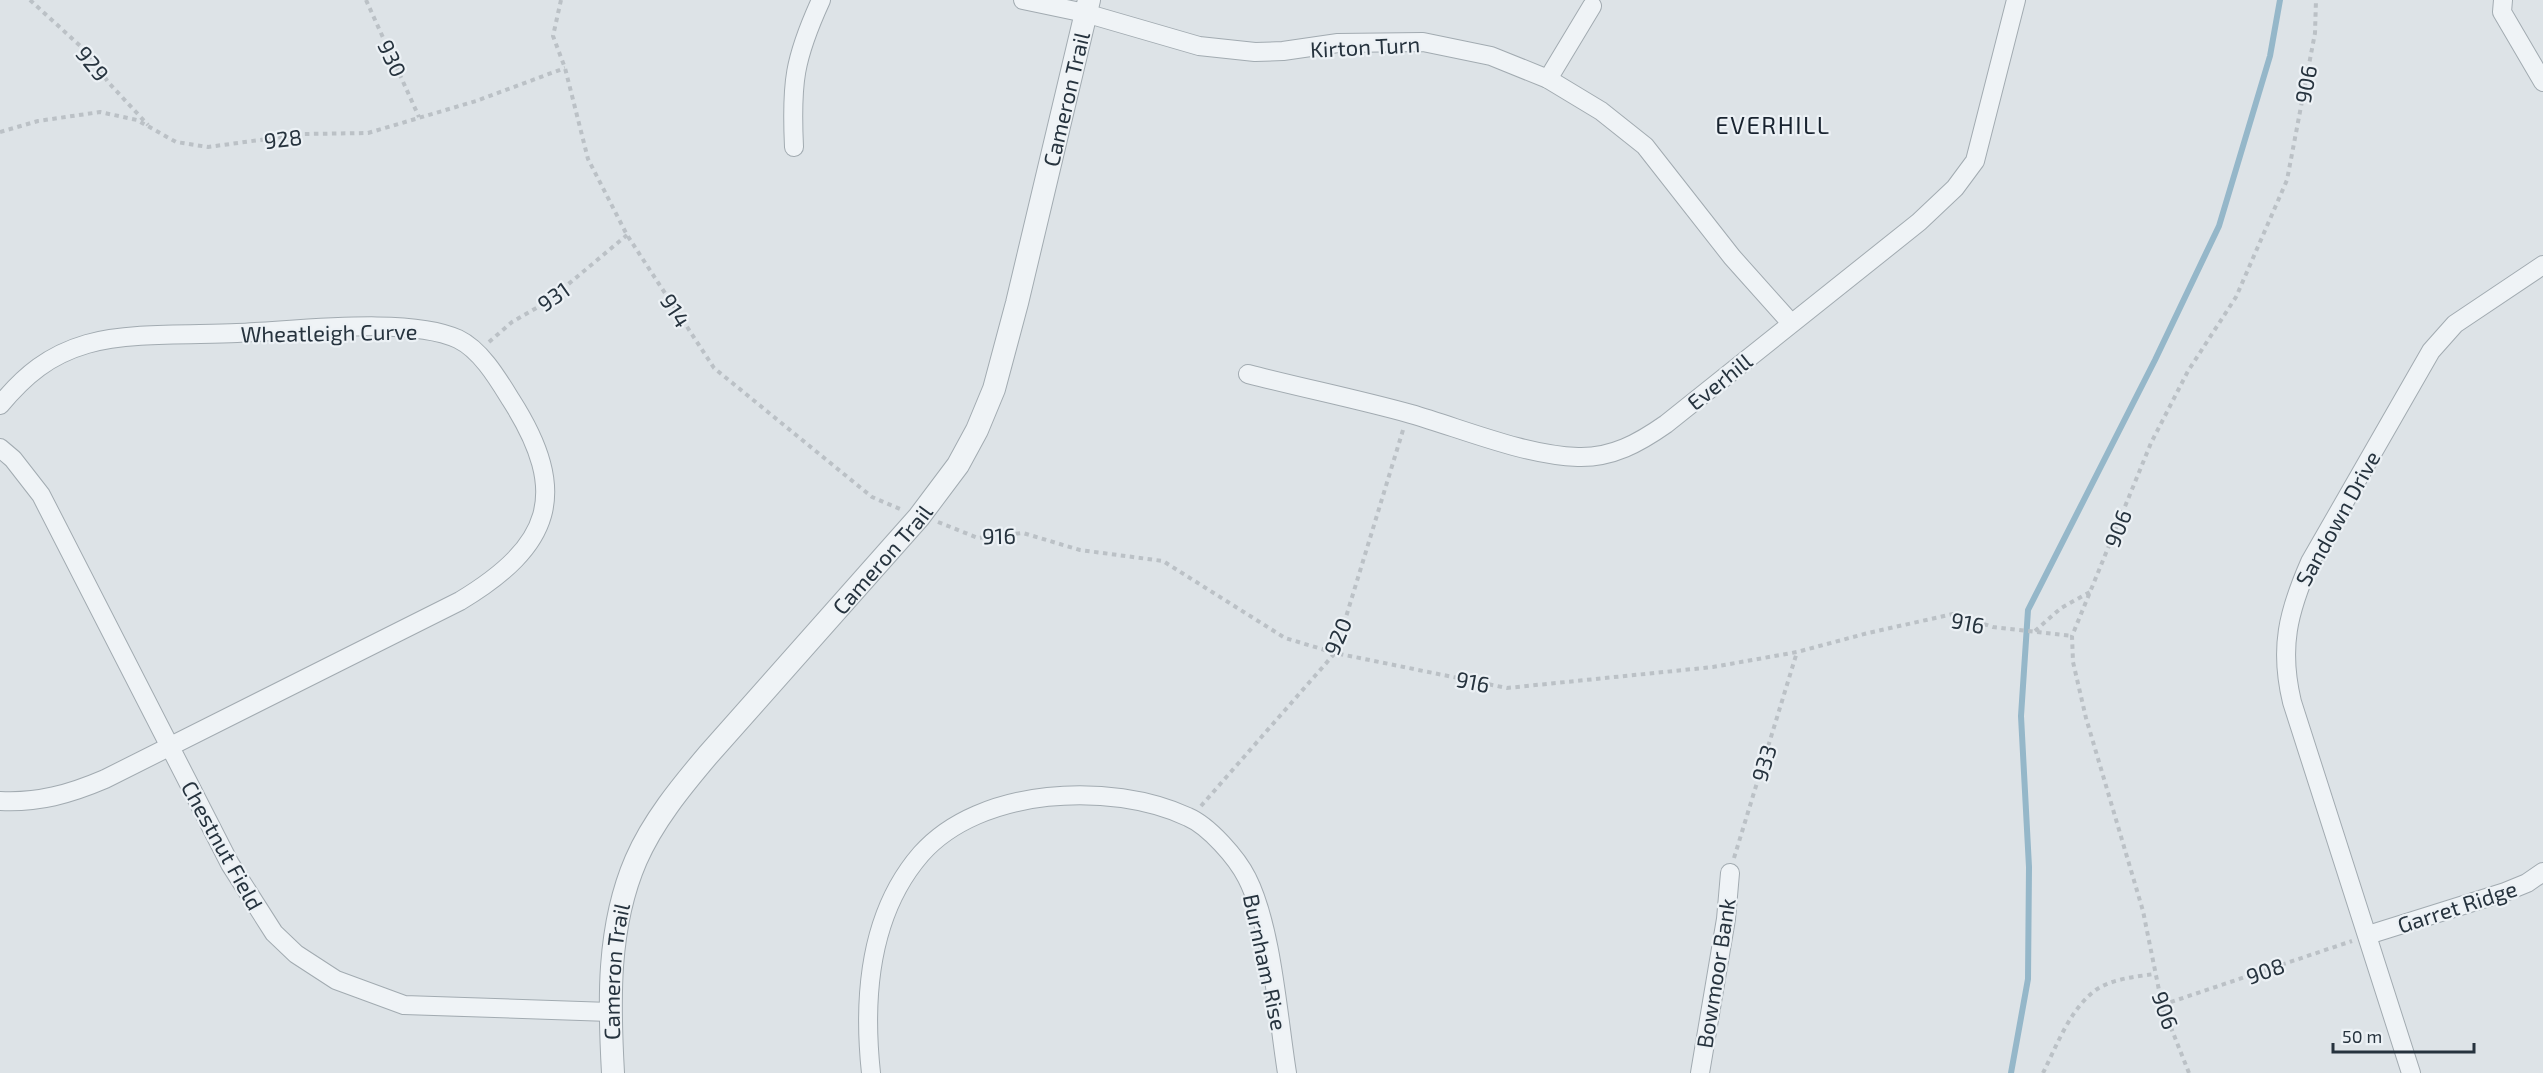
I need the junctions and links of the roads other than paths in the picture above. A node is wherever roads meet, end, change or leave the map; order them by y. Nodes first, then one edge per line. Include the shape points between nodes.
1 (821, 0) edge
2 (1023, 0) edge
3 (2016, 0) edge
4 (2503, 0) edge
5 (1087, 6) edge
6 (1592, 6) dead end
7 (1548, 79) junction
8 (2543, 82) edge
9 (794, 147) dead end
10 (2543, 265) edge
11 (1791, 323) junction
12 (1248, 374) dead end
13 (0, 405) edge
14 (0, 447) edge
15 (169, 747) junction
16 (0, 801) edge
17 (2543, 872) edge
18 (1730, 873) road end
19 (2368, 935) junction
20 (609, 1012) junction
21 (613, 1073) edge
22 (871, 1073) edge
23 (1287, 1073) edge
24 (1700, 1073) edge
25 (2411, 1073) edge

1 - 9 street via 802,40 793,76
2 - 5 street, Kirton Turn
3 - 11 street, Everhill via 1975,160 1940,204
4 - 8 street via 2502,12
5 - 7 street, Kirton Turn via 1198,46 1283,51 1395,40 1441,44 1491,56
5 - 20 street, Cameron Trail via 994,389 958,465 927,519 701,763 649,834 619,916
6 - 7 street
7 - 11 street, Kirton Turn via 1601,111 1645,146 1732,257
10 - 19 street, Sandown Drive via 2455,324 2431,351 2310,562 2289,617 2286,675
11 - 12 street, Everhill via 1637,444 1580,457 1552,454 1408,413
13 - 15 street, Wheatleigh Curve via 48,359 89,343 149,336 407,328 459,340 477,353 525,421 538,451 544,501 539,530 516,561 493,582 460,601
14 - 15 street, Chestnut Field via 41,495
15 - 16 street, Wheatleigh Curve via 71,794 26,802
15 - 20 street, Chestnut Field via 243,888 274,933 296,954 336,980 404,1005
17 - 19 street, Garret Ridge via 2505,892
18 - 24 street, Bowmoor Bank
19 - 25 street, Sandown Drive
20 - 21 street, Cameron Trail
22 - 23 street, Burnham Rise via 868,982 881,927 905,876 942,834 966,819 992,809 1047,798 1127,798 1191,817 1227,849 1247,878 1259,909

